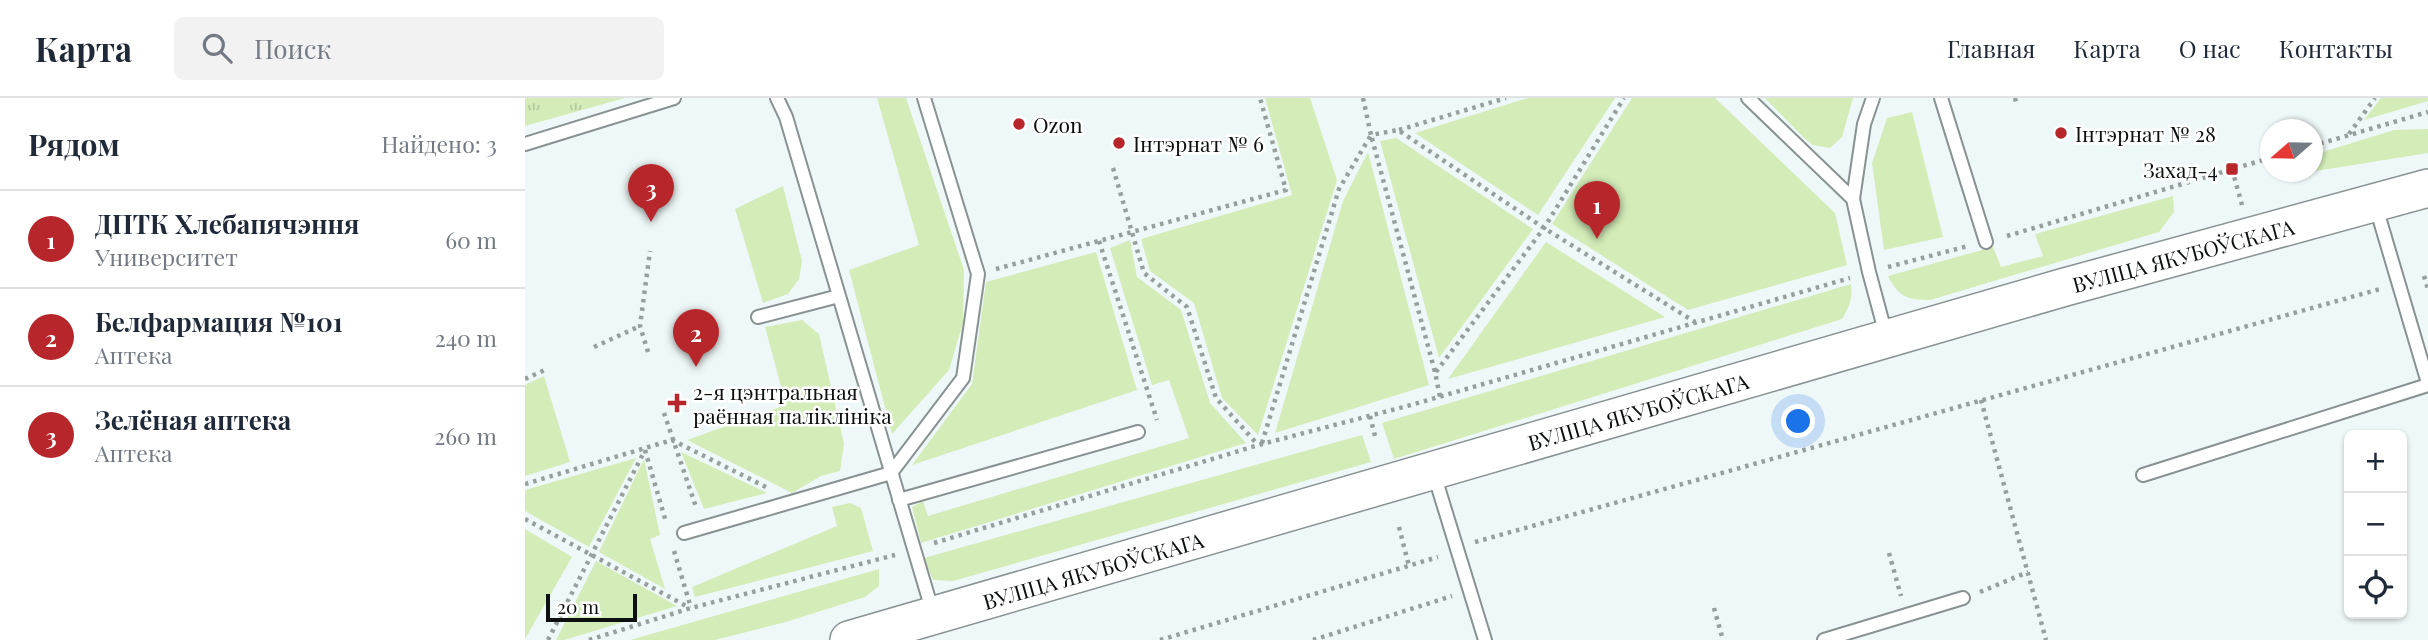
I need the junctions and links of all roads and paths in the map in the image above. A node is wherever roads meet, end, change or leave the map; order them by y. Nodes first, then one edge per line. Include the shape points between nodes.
1 (674, 98) edge
2 (777, 98) edge
3 (924, 98) edge
4 (1260, 98) edge
5 (1363, 98) edge
6 (1506, 98) edge
7 (1625, 98) edge
8 (1748, 98) edge
9 (1873, 98) edge
10 (1941, 98) edge
11 (2375, 98) edge
12 (2428, 112) edge
13 (1398, 130) junction
14 (1371, 135) junction
15 (2349, 135) junction
16 (2323, 143) edge
17 (525, 144) edge
18 (2260, 161) edge
19 (1113, 168) dead end
20 (2428, 188) edge
21 (1853, 199) junction
22 (2375, 203) junction
23 (1544, 228) junction
24 (1132, 232) junction
25 (1099, 241) junction
26 (1986, 242) junction
27 (650, 251) dead end
28 (1869, 272) junction
29 (978, 274) junction
30 (2424, 276) dead end
31 (2398, 284) junction
32 (2428, 289) edge
33 (839, 296) junction
34 (758, 317) dead end
35 (1695, 323) junction
36 (640, 326) junction
37 (1887, 339) junction
38 (594, 347) dead end
39 (648, 352) dead end
40 (547, 369) dead end
41 (1435, 372) junction
42 (525, 379) edge
43 (2428, 384) edge
44 (1440, 397) junction
45 (1981, 400) junction
46 (664, 413) dead end
47 (1370, 416) junction
48 (1138, 432) joint
49 (672, 440) junction
50 (1375, 440) dead end
51 (1260, 445) junction
52 (645, 449) junction
53 (1433, 470) junction
54 (891, 473) junction
55 (2143, 475) dead end
56 (525, 484) edge
57 (899, 500) junction
58 (793, 501) junction
59 (525, 519) edge
60 (1399, 527) dead end
61 (703, 528) junction
62 (684, 533) dead end
63 (1457, 548) junction
64 (914, 550) junction
65 (1889, 553) dead end
66 (591, 555) junction
67 (1409, 566) junction
68 (2028, 572) junction
69 (1470, 591) junction
70 (1963, 598) joint
71 (691, 608) junction
72 (1714, 608) dead end
73 (1907, 615) junction
74 (933, 617) junction
75 (548, 640) edge
76 (589, 640) edge
77 (849, 640) edge
78 (1160, 640) edge
79 (1313, 640) edge
80 (1485, 640) edge
81 (1723, 640) edge
82 (1824, 640) edge
83 (2046, 640) edge

1 - 17 lane
2 - 33 lane
3 - 29 lane
4 - 24 path via 1286,190
5 - 14 path
6 - 13 path
7 - 23 path
8 - 21 lane
9 - 21 lane via 1864,124
10 - 26 lane
11 - 15 path
12 - 15 path
13 - 14 path
13 - 23 path
14 - 41 path
14 - 51 path via 1339,189
15 - 16 path
18 - 26 path
19 - 24 path
20 - 22 main road, ВУЛІЦА ЯКУБОЎСКАГА
21 - 28 lane
22 - 31 lane
22 - 37 main road, ВУЛІЦА ЯКУБОЎСКАГА
23 - 35 path
23 - 41 path
24 - 25 path
24 - 51 path via 1144,273 1187,307 1216,398
25 - 29 path
25 - 48 path via 1158,425
26 - 28 path
27 - 36 path
28 - 35 path
28 - 37 lane
29 - 54 lane via 963,377
30 - 32 path
31 - 43 lane
31 - 45 path
33 - 34 lane
33 - 54 lane
35 - 44 path
36 - 38 path
36 - 39 path
37 - 53 main road, ВУЛІЦА ЯКУБОЎСКАГА
40 - 42 path
41 - 44 path
43 - 55 lane
44 - 47 path
45 - 63 path
45 - 68 path
46 - 49 path
47 - 50 path
47 - 51 path
48 - 57 lane
49 - 52 path
49 - 58 path
49 - 61 path
51 - 64 path
52 - 56 path
52 - 66 path
53 - 63 lane
53 - 74 main road, ВУЛІЦА ЯКУБОЎСКАГА
54 - 57 lane
54 - 58 lane
57 - 64 lane
58 - 61 lane
59 - 66 path
60 - 67 path
61 - 62 lane
63 - 67 path
63 - 69 lane
64 - 71 path
64 - 74 lane
65 - 73 path
66 - 71 path
66 - 75 path
67 - 78 path
68 - 70 path
68 - 83 path
69 - 79 path
69 - 80 lane
70 - 73 lane
71 - 76 path
72 - 81 path
73 - 82 lane
74 - 77 main road, ВУЛІЦА ЯКУБОЎСКАГА

